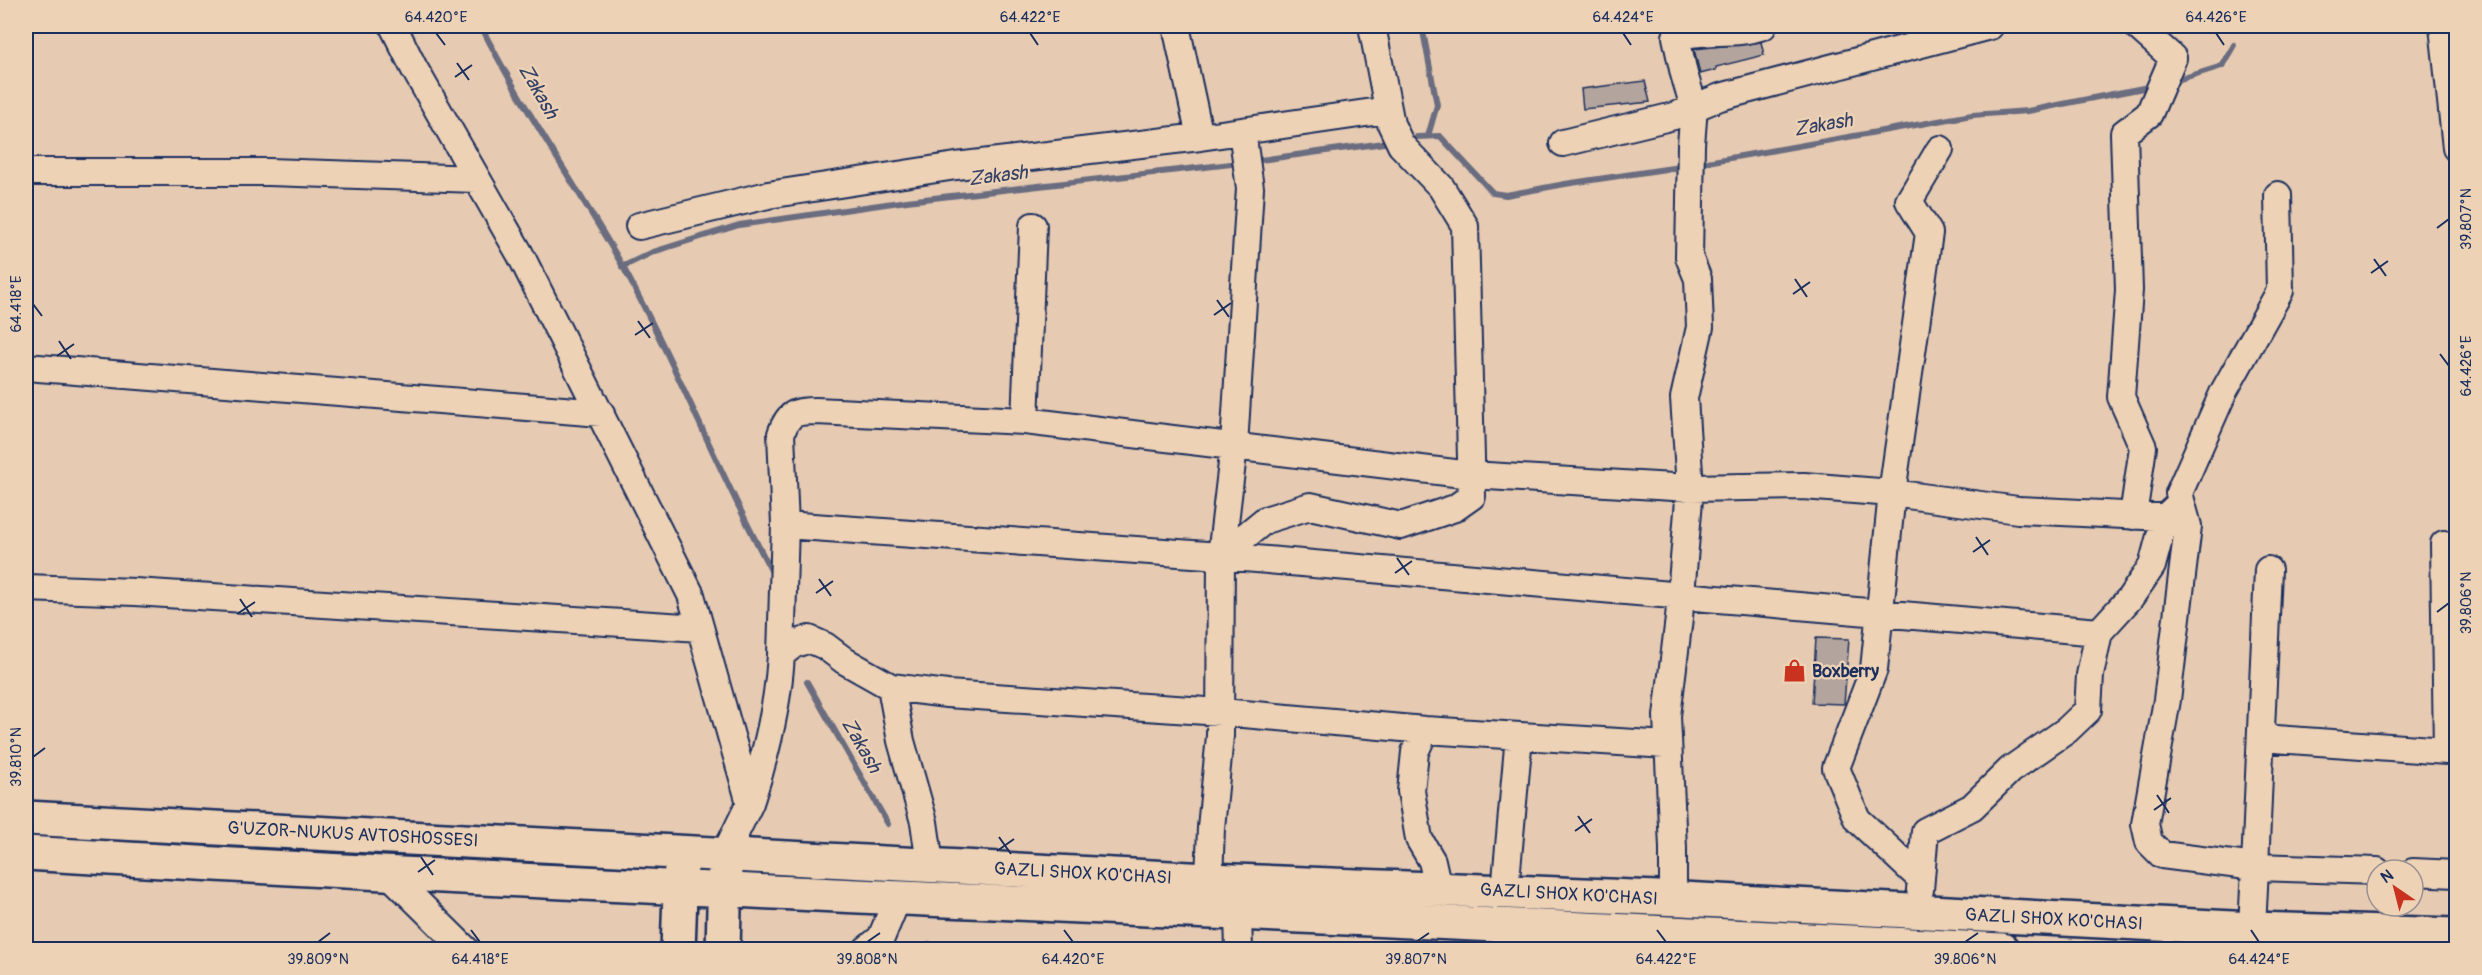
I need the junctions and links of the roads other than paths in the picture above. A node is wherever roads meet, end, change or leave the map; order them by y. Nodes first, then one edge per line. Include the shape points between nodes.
1 (393, 26) edge
2 (1176, 26) edge
3 (1372, 26) edge
4 (1763, 26) edge
5 (1990, 26) edge
6 (2137, 26) edge
7 (2443, 26) edge
8 (1678, 31) edge
9 (1694, 108) junction
10 (1387, 110) junction
11 (1200, 137) junction
12 (1243, 137) junction
13 (1563, 143) dead end
14 (2457, 148) edge
15 (1940, 149) dead end
16 (26, 172) edge
17 (477, 179) junction
18 (2278, 195) dead end
19 (639, 226) dead end
20 (1033, 226) dead end
21 (26, 367) edge
22 (601, 413) junction
23 (1025, 421) junction
24 (1234, 446) junction
25 (1471, 475) junction
26 (1690, 488) junction
27 (1892, 493) junction
28 (2173, 509) junction
29 (2133, 516) junction
30 (784, 525) junction
31 (2444, 544) dead end
32 (1221, 556) junction
33 (2268, 570) dead end
34 (26, 588) edge
35 (1681, 595) junction
36 (1880, 612) junction
37 (700, 628) junction
38 (2099, 632) junction
39 (781, 655) junction
40 (891, 687) junction
41 (1221, 712) junction
42 (1425, 730) junction
43 (1520, 736) junction
44 (2261, 738) junction
45 (1668, 745) junction
46 (750, 803) junction
47 (26, 818) edge
48 (681, 851) junction
49 (26, 853) edge
50 (725, 854) junction
51 (930, 864) junction
52 (2255, 867) junction
53 (2365, 871) edge
54 (2425, 873) edge
55 (2457, 874) edge
56 (390, 875) junction
57 (1921, 879) junction
58 (1209, 880) junction
59 (680, 887) junction
60 (1438, 888) junction
61 (724, 890) junction
62 (1505, 891) junction
63 (898, 897) junction
64 (1672, 899) junction
65 (1917, 912) junction
66 (1238, 915) junction
67 (2252, 929) junction
68 (2457, 935) edge
69 (1751, 943) edge
70 (466, 950) edge
71 (678, 950) edge
72 (723, 950) edge
73 (866, 950) edge
74 (1239, 950) edge
75 (2002, 950) edge

1 - 17 lane
2 - 11 lane
3 - 10 lane
4 - 8 lane via 1752,30
5 - 9 lane via 1720,97
6 - 29 lane via 2173,58 2149,114 2124,133 2129,290 2121,397 2143,447
7 - 14 lane
8 - 9 lane
9 - 13 lane
9 - 26 lane via 1689,257 1698,279 1700,327 1684,398
10 - 12 lane
10 - 25 lane via 1401,145 1441,187 1465,226
11 - 12 lane
11 - 19 lane via 956,166 768,195
12 - 24 lane via 1250,188
15 - 27 lane via 1909,201 1929,232
16 - 17 lane via 269,172
17 - 22 lane
18 - 28 lane via 2280,291 2224,391
20 - 23 lane
21 - 22 lane
22 - 37 lane via 691,595
23 - 24 lane
23 - 30 lane via 799,411 786,419 781,434
24 - 25 lane
24 - 32 lane
25 - 26 lane
25 - 32 lane via 1472,496 1455,508 1401,526 1310,506 1265,520
26 - 27 lane via 1804,486
26 - 35 lane
27 - 29 lane via 2018,510
27 - 36 lane
28 - 29 lane
28 - 38 lane via 2152,566
28 - 52 lane via 2187,526 2167,700 2145,824 2149,842 2162,855
30 - 32 lane
30 - 39 lane
31 - 44 lane via 2447,751
32 - 35 lane
32 - 41 lane
33 - 44 lane
34 - 37 lane
35 - 36 lane
35 - 45 lane via 1667,716
36 - 38 lane
36 - 57 lane via 1874,669 1836,768 1857,819
37 - 46 lane
38 - 57 lane via 2088,710 2067,730 2010,770 1972,807 1925,831
39 - 40 lane via 810,639
39 - 46 lane via 765,758
40 - 41 lane
40 - 51 lane via 901,741 924,822
41 - 42 lane
41 - 58 lane
42 - 43 lane
42 - 60 lane via 1415,752 1411,791 1419,839 1432,861
43 - 45 lane
43 - 62 lane
44 - 52 lane
45 - 64 lane
46 - 50 lane
47 - 48 highway, G'UZOR-NUKUS AVTOSHOSSESI
48 - 50 highway, GAZLI SHOX KO'CHASI
48 - 59 highway
49 - 56 highway, G'UZOR-NUKUS AVTOSHOSSESI
50 - 51 highway, GAZLI SHOX KO'CHASI
50 - 61 highway
51 - 58 highway, GAZLI SHOX KO'CHASI
52 - 53 lane
52 - 67 lane
54 - 55 lane
56 - 59 highway, G'UZOR-NUKUS AVTOSHOSSESI
56 - 70 lane
57 - 65 lane
58 - 60 highway, GAZLI SHOX KO'CHASI
59 - 61 highway, GAZLI SHOX KO'CHASI
59 - 71 highway
60 - 62 highway, GAZLI SHOX KO'CHASI
61 - 63 highway, GAZLI SHOX KO'CHASI
61 - 72 highway
62 - 64 highway, GAZLI SHOX KO'CHASI
63 - 66 highway, GAZLI SHOX KO'CHASI
63 - 73 lane via 881,938
64 - 65 highway, GAZLI SHOX KO'CHASI
65 - 67 highway, GAZLI SHOX KO'CHASI
66 - 69 highway, GAZLI SHOX KO'CHASI
66 - 74 lane
67 - 68 highway, GAZLI SHOX KO'CHASI
69 - 75 highway, GAZLI SHOX KO'CHASI

